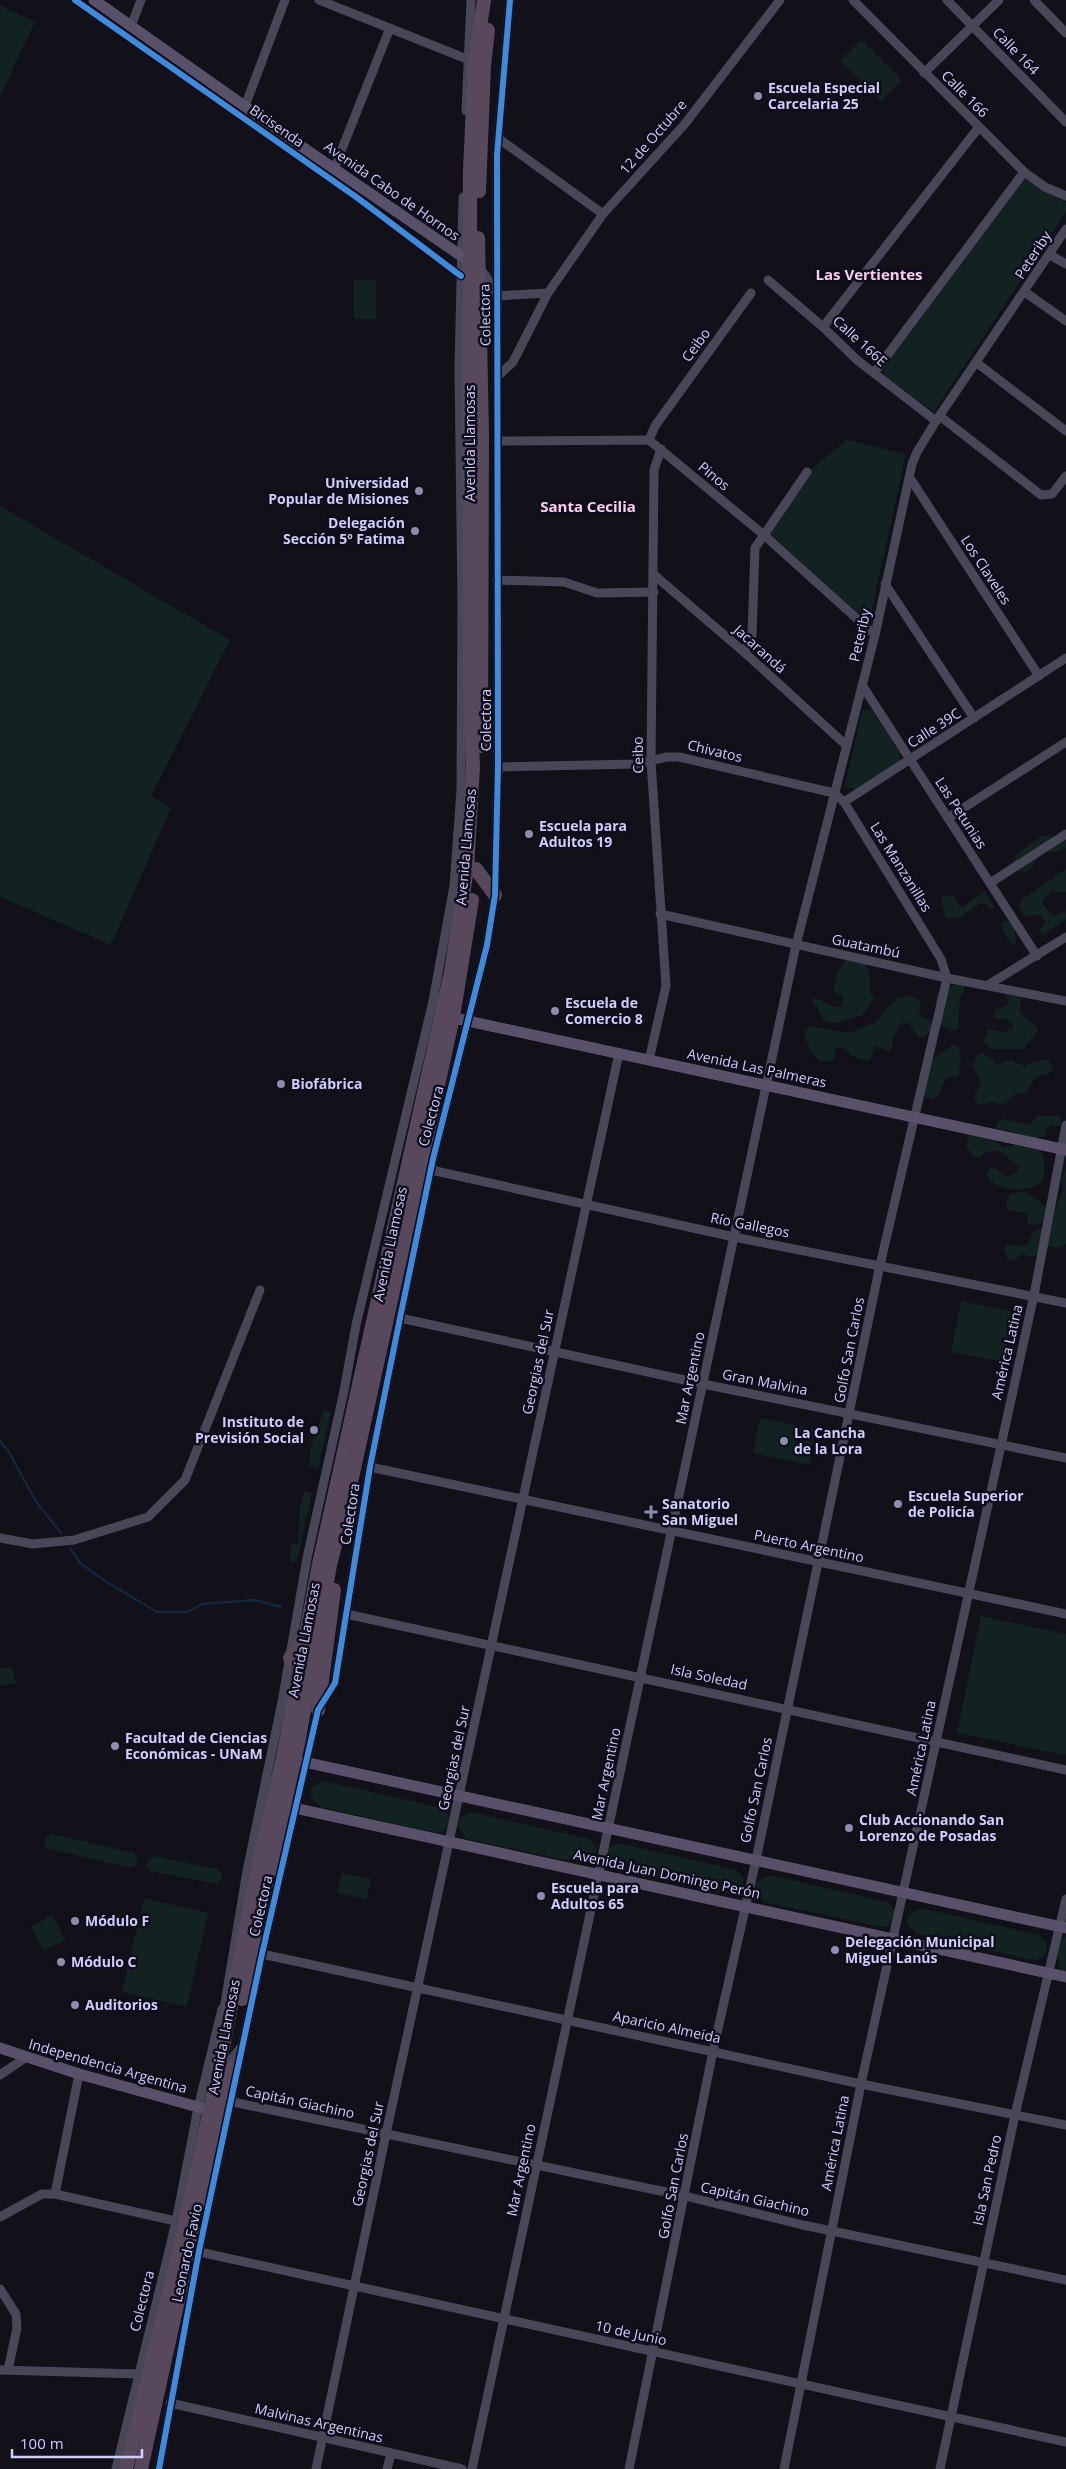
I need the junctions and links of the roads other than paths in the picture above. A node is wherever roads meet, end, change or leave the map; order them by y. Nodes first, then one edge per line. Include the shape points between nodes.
1 (94, 0) edge
2 (141, 0) edge
3 (286, 0) edge
4 (319, 0) edge
5 (471, 0) edge
6 (484, 0) edge
7 (493, 0) edge
8 (510, 0) edge
9 (780, 0) edge
10 (853, 0) edge
11 (947, 0) edge
12 (999, 0) edge
13 (1034, 0) edge
14 (131, 26) junction
15 (973, 27) junction
16 (390, 28) junction
17 (1066, 32) edge
18 (467, 59) junction
19 (924, 73) junction
20 (245, 106) junction
21 (1066, 122) edge
22 (979, 127) junction
23 (498, 138) junction
24 (334, 169) junction
25 (1024, 172) junction
26 (1066, 196) edge
27 (603, 214) junction
28 (1066, 229) edge
29 (1050, 255) junction
30 (469, 262) junction
31 (1066, 264) edge
32 (768, 280) dead end
33 (1025, 292) junction
34 (548, 293) junction
35 (751, 293) dead end
36 (497, 296) junction
37 (1066, 321) edge
38 (823, 327) junction
39 (977, 363) junction
40 (874, 373) junction
41 (498, 376) junction
42 (938, 419) junction
43 (471, 426) junction
44 (497, 426) junction
45 (1066, 431) edge
46 (649, 440) junction
47 (497, 441) junction
48 (661, 450) junction
49 (807, 472) dead end
50 (1066, 476) edge
51 (910, 478) junction
52 (764, 535) junction
53 (653, 574) junction
54 (497, 580) junction
55 (885, 584) junction
56 (654, 592) junction
57 (466, 603) junction
58 (875, 635) junction
59 (744, 652) junction
60 (1066, 658) edge
61 (1039, 676) junction
62 (862, 685) junction
63 (466, 693) junction
64 (974, 718) junction
65 (1066, 742) edge
66 (847, 746) junction
67 (910, 760) junction
68 (651, 762) junction
69 (498, 767) junction
70 (834, 793) junction
71 (844, 802) junction
72 (948, 818) junction
73 (1066, 834) edge
74 (476, 869) junction
75 (990, 883) junction
76 (495, 896) junction
77 (660, 914) junction
78 (1066, 937) edge
79 (796, 945) junction
80 (1037, 956) junction
81 (451, 972) junction
82 (947, 978) junction
83 (988, 985) junction
84 (436, 986) junction
85 (1066, 1001) edge
86 (441, 1015) junction
87 (469, 1021) junction
88 (434, 1046) junction
89 (461, 1052) junction
90 (619, 1054) junction
91 (649, 1060) junction
92 (767, 1086) junction
93 (915, 1118) junction
94 (1066, 1125) edge
95 (1063, 1150) edge
96 (430, 1170) junction
97 (586, 1204) junction
98 (734, 1237) junction
99 (880, 1265) junction
100 (260, 1290) dead end
101 (1034, 1295) junction
102 (1066, 1302) edge
103 (400, 1318) junction
104 (554, 1351) junction
105 (703, 1384) junction
106 (850, 1413) junction
107 (1001, 1444) junction
108 (1066, 1458) edge
109 (370, 1467) junction
110 (522, 1500) junction
111 (671, 1532) junction
112 (0, 1538) edge
113 (333, 1550) junction
114 (819, 1562) junction
115 (968, 1592) junction
116 (346, 1614) junction
117 (1066, 1614) edge
118 (308, 1631) junction
119 (492, 1644) junction
120 (290, 1658) junction
121 (641, 1676) junction
122 (787, 1708) junction
123 (318, 1710) junction
124 (937, 1741) junction
125 (289, 1758) junction
126 (1066, 1770) edge
127 (460, 1795) junction
128 (279, 1804) junction
129 (609, 1828) junction
130 (450, 1842) junction
131 (756, 1860) junction
132 (598, 1874) junction
133 (263, 1875) junction
134 (904, 1893) junction
135 (258, 1897) junction
136 (1066, 1899) edge
137 (744, 1906) junction
138 (1063, 1928) edge
139 (892, 1939) junction
140 (262, 1954) junction
141 (1049, 1973) junction
142 (1066, 1977) edge
143 (419, 1987) junction
144 (226, 1994) junction
145 (566, 2020) junction
146 (244, 2044) junction
147 (0, 2048) edge
148 (713, 2051) junction
149 (26, 2058) junction
150 (225, 2061) junction
151 (78, 2074) junction
152 (0, 2075) edge
153 (861, 2084) junction
154 (233, 2102) junction
155 (204, 2109) junction
156 (1015, 2115) junction
157 (1066, 2125) edge
158 (386, 2134) junction
159 (536, 2166) junction
160 (55, 2194) junction
161 (685, 2196) junction
162 (0, 2217) edge
163 (181, 2222) junction
164 (832, 2231) junction
165 (195, 2250) junction
166 (983, 2264) junction
167 (1066, 2280) edge
168 (355, 2287) junction
169 (0, 2289) edge
170 (504, 2320) junction
171 (654, 2352) junction
172 (4, 2370) edge
173 (139, 2374) junction
174 (801, 2383) junction
175 (170, 2403) junction
176 (951, 2418) junction
177 (323, 2437) junction
178 (1066, 2442) edge
179 (390, 2454) junction
180 (116, 2469) edge
181 (126, 2469) edge
182 (141, 2469) edge
183 (159, 2469) edge
184 (316, 2469) edge
185 (387, 2469) edge
186 (462, 2469) edge
187 (472, 2469) edge
188 (629, 2469) edge
189 (784, 2469) edge
190 (940, 2469) edge

1 - 14 main road, Avenida Cabo de Hornos
2 - 14 street
3 - 20 street
4 - 16 street
5 - 18 street
6 - 30 highway, Avenida Llamosas via 474,62
7 - 30 highway, Avenida Llamosas via 484,66 478,204
8 - 23 street
9 - 27 street, 12 de Octubre via 684,126
10 - 19 street, Calle 166
11 - 15 street, Calle 164
12 - 15 street
13 - 17 street
14 - 20 main road, Avenida Cabo de Hornos
15 - 19 street
15 - 21 street, Calle 164
16 - 18 street
16 - 24 street
18 - 30 street
19 - 22 street, Calle 166
20 - 24 main road, Avenida Cabo de Hornos
22 - 25 street, Calle 166
22 - 38 street
23 - 27 street
23 - 36 street, Colectora
24 - 30 main road, Avenida Cabo de Hornos
25 - 26 street, Calle 166 via 1045,187
25 - 40 street
27 - 34 street, 12 de Octubre
28 - 29 street, Peteriby
29 - 31 street
29 - 33 street, Peteriby
30 - 36 street, Colectora via 486,276
30 - 43 highway, Avenida Llamosas
32 - 38 street, Calle 166E
33 - 37 street
33 - 39 street, Peteriby
34 - 36 street
34 - 41 street, 12 de Octubre via 518,353
35 - 46 street, Ceibo
36 - 41 street, Colectora
38 - 40 street, Calle 166E
39 - 42 street, Peteriby
39 - 45 street
40 - 42 street, Calle 166E
41 - 44 street, Colectora
42 - 50 street, Calle 166E via 1041,495 1052,494
42 - 51 street, Peteriby via 917,452
43 - 44 street
43 - 57 highway, Avenida Llamosas
43 - 57 street via 461,439
43 - 74 highway, Avenida Llamosas via 481,773
44 - 47 street, Colectora
46 - 47 street
46 - 48 street, Pinos
47 - 54 street, Colectora
48 - 52 street, Pinos
48 - 53 street, Ceibo via 654,470
49 - 52 street
51 - 55 street, Peteriby
51 - 61 street, Los Claveles
52 - 58 street, Pinos
52 - 59 street via 755,548 752,635
53 - 56 street, Ceibo
53 - 59 street, Jacarandá
54 - 56 street via 564,582 597,593
54 - 69 street, Colectora
55 - 58 street, Peteriby
55 - 64 street
56 - 68 street, Ceibo
57 - 63 highway, Avenida Llamosas
58 - 62 street, Peteriby
59 - 66 street, Jacarandá
60 - 61 street, Calle 39C
61 - 64 street, Calle 39C
62 - 66 street, Peteriby
62 - 67 street, Las Petunias
63 - 81 highway, Avenida Llamosas via 473,767 467,869
63 - 84 street, Colectora via 454,886
64 - 67 street, Calle 39C
65 - 72 street
66 - 70 street, Peteriby
67 - 71 street, Calle 39C
67 - 72 street, Las Petunias
68 - 69 street, Chivatos
68 - 70 street, Chivatos via 679,757
68 - 77 street, Ceibo
69 - 76 street, Colectora
70 - 71 street, Las Manzanillas
70 - 79 street, Peteriby
71 - 82 street, Las Manzanillas via 941,959
72 - 75 street, Las Petunias
73 - 75 street
74 - 76 highway
74 - 86 highway, Avenida Llamosas
75 - 80 street, Las Petunias
76 - 87 street, Colectora
77 - 79 street, Guatambú
77 - 91 street, Ceibo via 666,986
78 - 80 street
79 - 82 street, Guatambú
79 - 92 street, Peteriby
80 - 83 street
81 - 84 street
81 - 86 highway, Avenida Llamosas
82 - 83 street, Guatambú
82 - 93 street, Golfo San Carlos
83 - 85 street, Guatambú
84 - 86 street, Colectora
86 - 87 main road, Avenida Las Palmeras
86 - 88 highway, Avenida Llamosas
87 - 89 street, Colectora
87 - 90 main road, Avenida Las Palmeras
88 - 89 street
88 - 113 highway, Avenida Llamosas via 350,1488
88 - 118 highway, Avenida Llamosas via 322,1547
88 - 120 street, Colectora via 356,1324 307,1558
89 - 96 street, Colectora
90 - 91 main road, Avenida Las Palmeras
90 - 97 street, Georgias del Sur
91 - 92 main road, Avenida Las Palmeras
92 - 93 main road, Avenida Las Palmeras
92 - 98 street, Mar Argentino
93 - 95 main road, Avenida Las Palmeras
93 - 99 street, Golfo San Carlos
94 - 95 street, América Latina
95 - 101 street, América Latina
96 - 97 street, Río Gallegos
96 - 103 street, Colectora
97 - 98 street, Río Gallegos
97 - 104 street, Georgias del Sur
98 - 99 street, Río Gallegos
98 - 105 street, Mar Argentino
99 - 101 street, Río Gallegos
99 - 106 street, Golfo San Carlos
100 - 112 street via 185,1480 148,1517 74,1540 33,1544
101 - 102 street, Río Gallegos
101 - 107 street, América Latina
103 - 104 street, Gran Malvina
103 - 109 street, Colectora
104 - 105 street, Gran Malvina
104 - 110 street, Georgias del Sur
105 - 106 street, Gran Malvina
105 - 111 street, Mar Argentino
106 - 107 street, Gran Malvina
106 - 114 street, Golfo San Carlos
107 - 108 street, Gran Malvina
107 - 115 street, América Latina
109 - 110 street, Puerto Argentino
109 - 116 street, Colectora
110 - 111 street, Puerto Argentino
110 - 119 street, Georgias del Sur
111 - 114 street, Puerto Argentino
111 - 121 street, Mar Argentino
113 - 123 highway via 336,1581
113 - 125 highway, Avenida Llamosas
114 - 115 street, Puerto Argentino
114 - 122 street, Golfo San Carlos
115 - 117 street, Puerto Argentino
115 - 124 street, América Latina
116 - 119 street, Isla Soledad
116 - 123 street, Colectora via 335,1683
118 - 120 highway
118 - 125 highway, Avenida Llamosas
119 - 121 street, Isla Soledad
119 - 127 street, Georgias del Sur
120 - 125 street, Colectora
121 - 122 street, Isla Soledad
121 - 129 street, Mar Argentino
122 - 124 street, Isla Soledad
122 - 131 street, Golfo San Carlos
123 - 125 street, Colectora
124 - 126 street, Isla Soledad
124 - 134 street, América Latina
125 - 127 main road
125 - 128 highway, Avenida Llamosas
125 - 128 street, Colectora
127 - 129 main road
127 - 130 street, Georgias del Sur
128 - 130 main road, Avenida Juan Domingo Perón
128 - 133 highway, Avenida Llamosas
128 - 133 street, Colectora
129 - 131 main road
129 - 132 street, Mar Argentino
130 - 132 main road, Avenida Juan Domingo Perón
130 - 143 street, Georgias del Sur
131 - 134 main road
131 - 137 street, Golfo San Carlos
132 - 137 main road, Avenida Juan Domingo Perón
132 - 145 street, Mar Argentino
133 - 135 highway, Avenida Llamosas
133 - 135 street, Colectora
134 - 138 main road
134 - 139 street, América Latina
135 - 140 street, Colectora
135 - 144 street, Colectora
135 - 150 highway, Avenida Llamosas
136 - 138 street, Isla San Pedro
137 - 139 main road, Avenida Juan Domingo Perón
137 - 148 street, Golfo San Carlos
138 - 141 street, Isla San Pedro
139 - 141 main road, Avenida Juan Domingo Perón
139 - 153 street, América Latina
140 - 143 street, Aparicio Almeida
140 - 146 street, Colectora
141 - 142 main road, Avenida Juan Domingo Perón
141 - 156 street, Isla San Pedro
143 - 145 street, Aparicio Almeida
143 - 158 street, Georgias del Sur
144 - 150 street, Colectora via 218,2052
144 - 155 street, Colectora
145 - 148 street, Aparicio Almeida
145 - 159 street, Mar Argentino
146 - 150 street, Colectora
146 - 154 street, Leonardo Favio
147 - 149 main road, Independencia Argentina
148 - 153 street, Aparicio Almeida
148 - 161 street, Golfo San Carlos
149 - 151 main road, Independencia Argentina
149 - 152 street
150 - 155 highway, Avenida Llamosas
150 - 165 highway, Avenida Llamosas
151 - 155 main road, Independencia Argentina
151 - 160 street
153 - 156 street, Aparicio Almeida
153 - 164 street, América Latina
154 - 158 street, Capitán Giachino
154 - 165 street, Leonardo Favio
155 - 163 highway, Avenida Llamosas
156 - 157 street, Aparicio Almeida
156 - 166 street, Isla San Pedro
158 - 159 street, Capitán Giachino
158 - 168 street, Georgias del Sur
159 - 161 street, Capitán Giachino
159 - 170 street, Mar Argentino
160 - 162 street via 42,2194
160 - 163 street
161 - 164 street, Capitán Giachino
161 - 171 street, Golfo San Carlos
163 - 173 street, Colectora
163 - 181 highway, Avenida Llamosas
164 - 166 street, Capitán Giachino
164 - 174 street, América Latina
165 - 168 street, 10 de Junio
165 - 175 street, Leonardo Favio
165 - 182 highway, Avenida Llamosas
166 - 167 street, Capitán Giachino
166 - 176 street, Isla San Pedro
168 - 170 street, 10 de Junio
168 - 177 street, Georgias del Sur
169 - 172 street via 16,2314 17,2328
170 - 171 street, 10 de Junio
170 - 187 street, Mar Argentino
171 - 174 street, 10 de Junio
171 - 188 street, Golfo San Carlos
172 - 173 street
173 - 180 street, Colectora
174 - 176 street, 10 de Junio
174 - 189 street, América Latina
175 - 177 street, Malvinas Argentinas
175 - 183 street, Leonardo Favio
176 - 178 street, 10 de Junio
176 - 190 street, Isla San Pedro
177 - 179 street, Malvinas Argentinas
177 - 184 street, Georgias del Sur
179 - 185 street
179 - 186 street, Malvinas Argentinas

